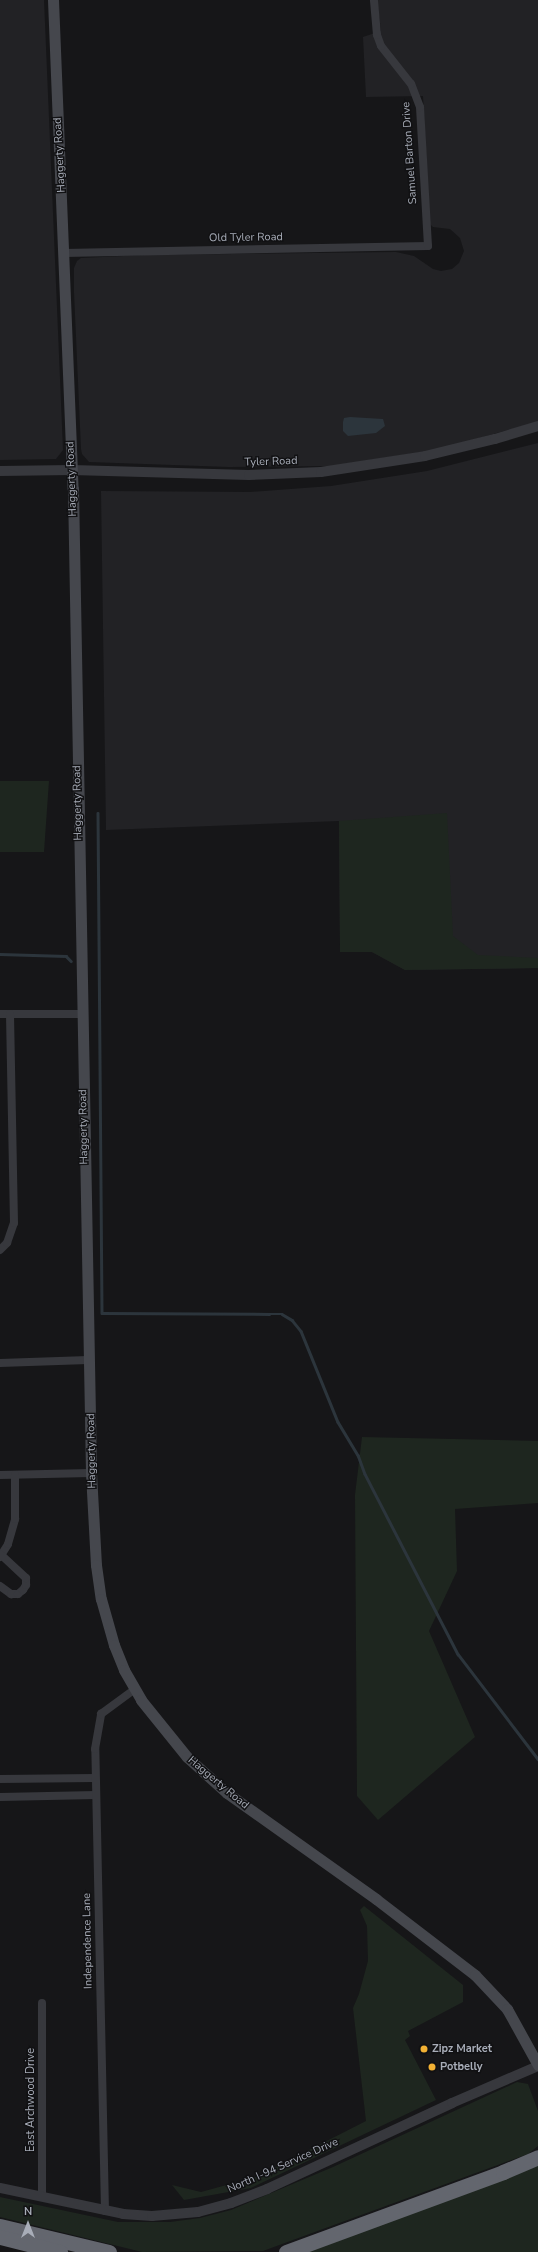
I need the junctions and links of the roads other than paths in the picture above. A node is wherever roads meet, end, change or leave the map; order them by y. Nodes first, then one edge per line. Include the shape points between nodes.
1 (53, 0) edge
2 (374, 0) edge
3 (428, 246) joint
4 (64, 253) junction
5 (538, 426) edge
6 (72, 470) junction
7 (0, 471) edge
8 (0, 1014) edge
9 (10, 1014) junction
10 (82, 1014) junction
11 (3, 1247) edge
12 (88, 1360) junction
13 (0, 1363) edge
14 (91, 1473) junction
15 (0, 1475) edge
16 (15, 1475) junction
17 (1, 1556) edge
18 (0, 1586) edge
19 (135, 1689) junction
20 (95, 1778) junction
21 (0, 1779) edge
22 (96, 1795) junction
23 (0, 1797) edge
24 (42, 2003) dead end
25 (538, 2065) edge
26 (538, 2157) edge
27 (0, 2188) edge
28 (42, 2197) junction
29 (105, 2211) junction
30 (0, 2226) edge
31 (0, 2236) edge
32 (60, 2252) edge
33 (109, 2252) edge
34 (286, 2252) edge

1 - 4 main road, Haggerty Road
2 - 3 street, Samuel Barton Drive via 377,35 381,46 411,84 420,107
3 - 4 street, Old Tyler Road
4 - 6 main road, Haggerty Road
5 - 6 street, Tyler Road via 432,455 321,472 249,476
6 - 7 street, Tyler Road
6 - 10 main road, Haggerty Road
8 - 9 street
9 - 10 street
9 - 11 street via 14,1223
10 - 12 main road, Haggerty Road
12 - 13 street
12 - 14 main road, Haggerty Road
14 - 16 street
14 - 19 main road, Haggerty Road via 96,1565 101,1600 114,1645
15 - 16 street
16 - 17 street via 12,1533
17 - 18 street via 26,1578 26,1585 18,1594 11,1594
19 - 20 street, Independence Lane via 101,1714 96,1735
19 - 25 main road, Haggerty Road via 174,1742 200,1770 227,1793 376,1899 480,1980 507,2009
20 - 21 street
20 - 22 street, Independence Lane
22 - 23 street
22 - 29 street, Independence Lane
24 - 28 street, East Archwood Drive
25 - 29 street, North I-94 Service Drive via 231,2204 166,2216 138,2216
26 - 34 highway
27 - 28 street, North I-94 Service Drive
28 - 29 street, North I-94 Service Drive
30 - 33 highway
31 - 32 highway

